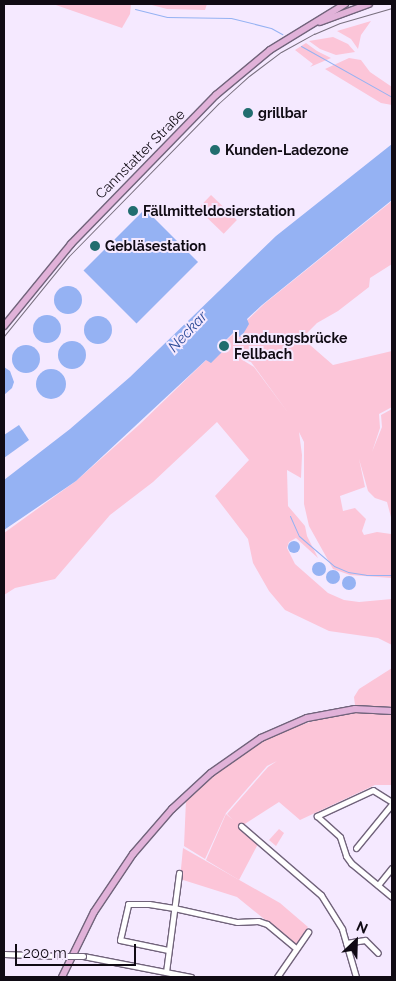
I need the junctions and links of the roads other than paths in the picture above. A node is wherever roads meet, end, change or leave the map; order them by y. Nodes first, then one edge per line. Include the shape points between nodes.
1 (344, 4) edge
2 (369, 4) edge
3 (314, 23) junction
4 (4, 326) edge
5 (392, 711) edge
6 (392, 803) edge
7 (241, 826) dead end
8 (356, 848) dead end
9 (391, 872) edge
10 (179, 873) dead end
11 (378, 885) junction
12 (392, 897) edge
13 (174, 908) junction
14 (308, 932) dead end
15 (346, 943) junction
16 (296, 948) junction
17 (168, 950) junction
18 (378, 953) dead end
19 (4, 954) edge
20 (166, 972) junction
21 (62, 977) edge
22 (191, 977) edge
23 (277, 977) edge
24 (356, 977) edge

1 - 3 main road, Cannstatter Straße
2 - 3 main road, Cannstatter Straße
3 - 4 main road, Cannstatter Straße via 270,50 216,95 71,244
5 - 21 main road via 355,709 307,718 261,738 211,773 166,815 128,860 94,912
6 - 8 street
6 - 11 street via 373,790 317,816 340,837 351,863
7 - 15 street via 321,895 334,913
9 - 11 street
10 - 13 street
11 - 12 street
13 - 16 street via 237,922 262,922
13 - 17 street
13 - 17 street via 128,904 120,940
14 - 16 street
15 - 18 street via 365,940
15 - 24 street
16 - 23 street
17 - 20 street
19 - 20 street, bridge via 84,956
20 - 22 street

